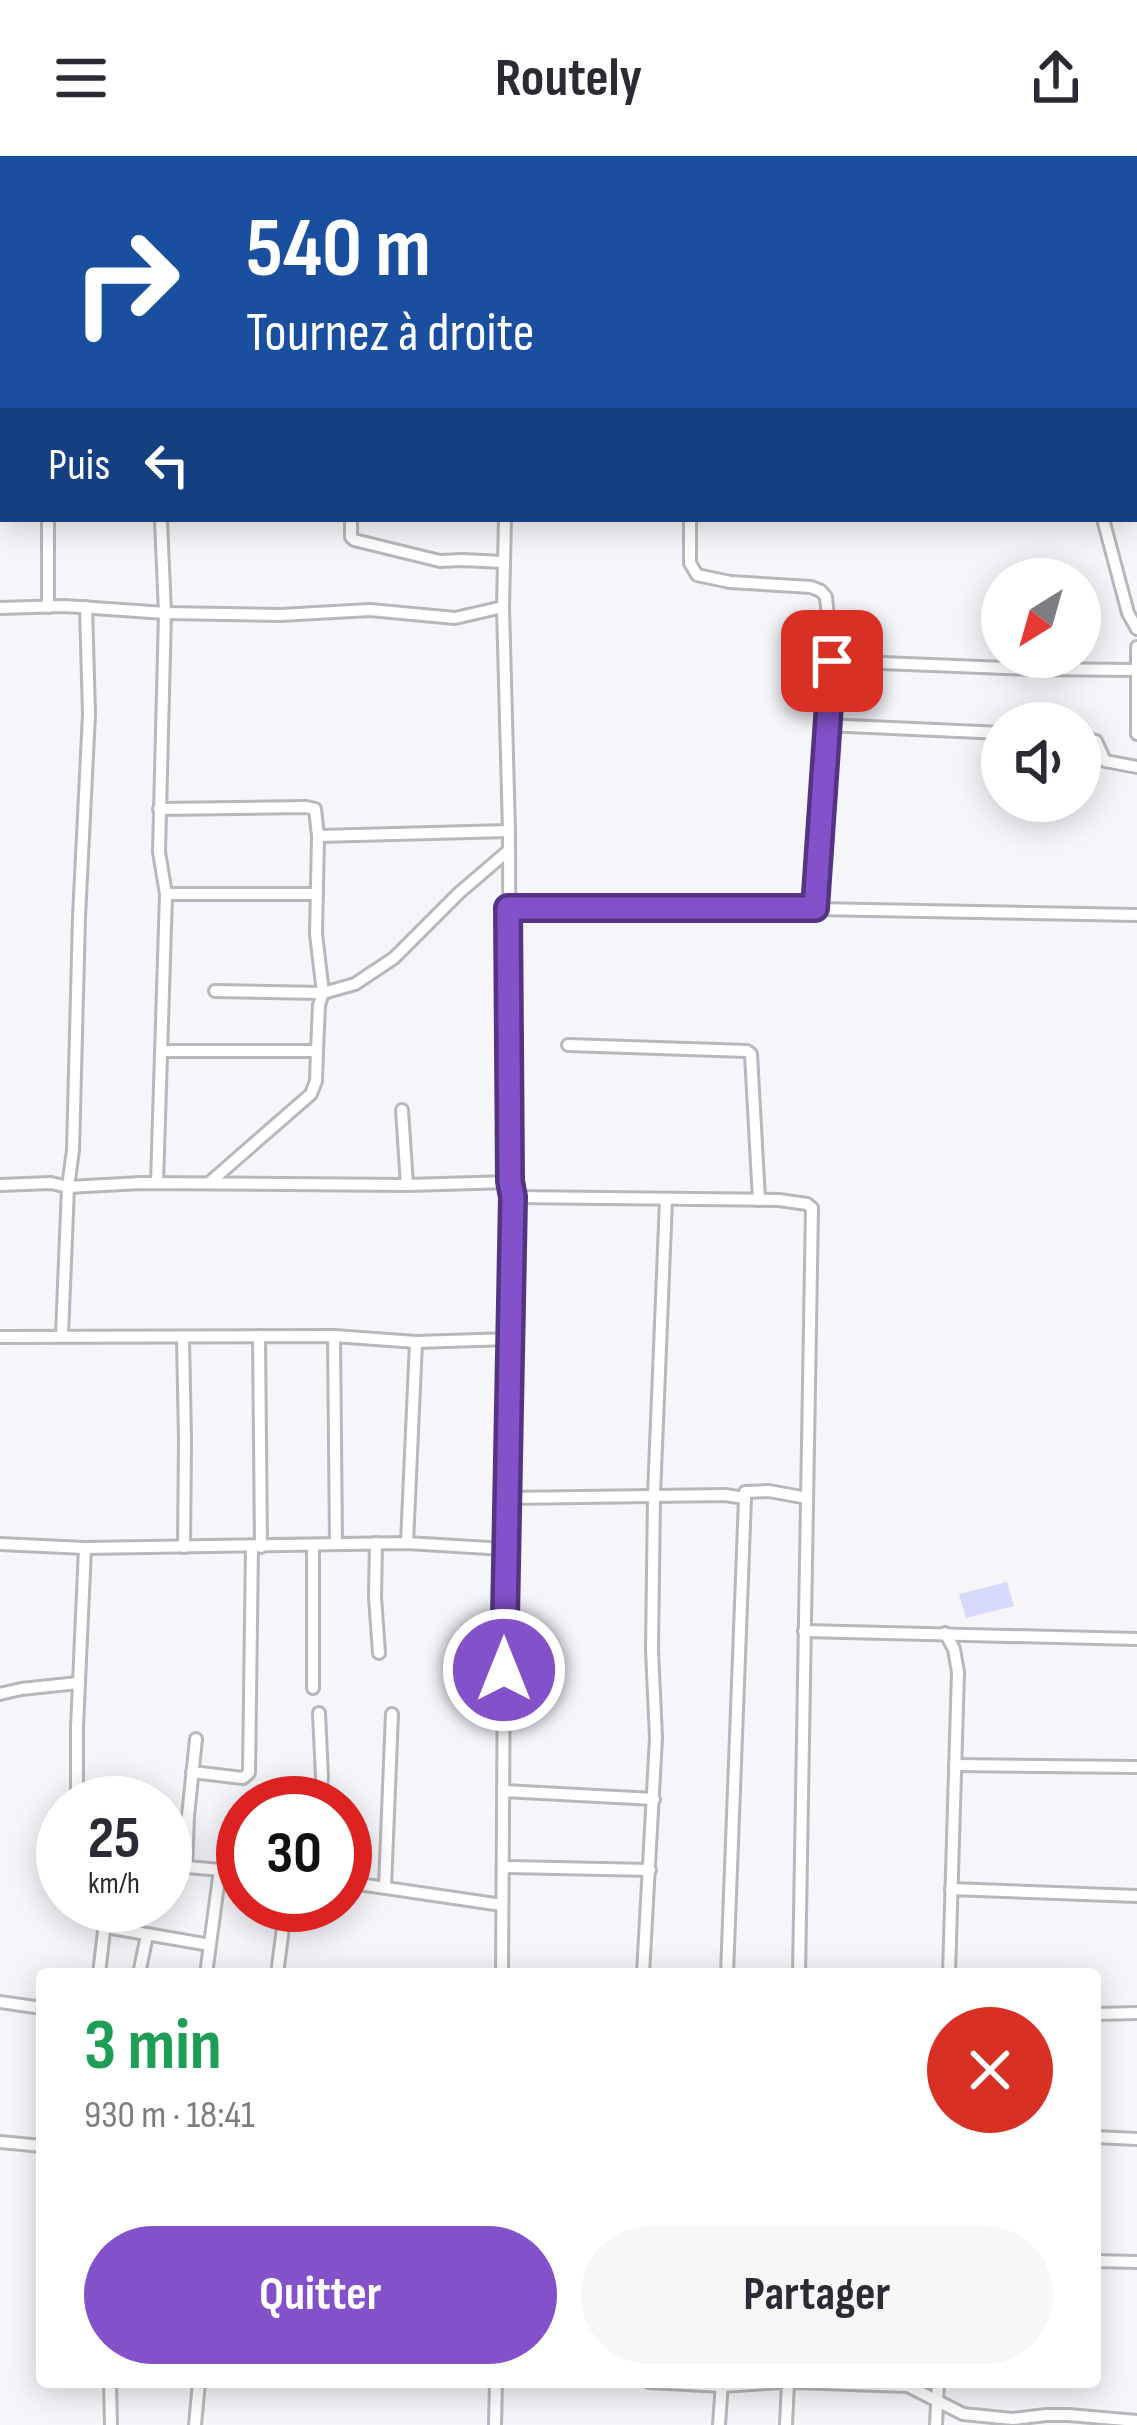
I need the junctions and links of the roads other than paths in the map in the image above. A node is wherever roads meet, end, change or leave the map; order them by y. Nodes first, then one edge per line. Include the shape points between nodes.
1 (48, 522) edge
2 (161, 522) edge
3 (351, 522) edge
4 (506, 522) edge
5 (690, 522) edge
6 (1104, 522) edge
7 (504, 562) junction
8 (48, 607) junction
9 (503, 607) junction
10 (0, 608) edge
11 (86, 608) junction
12 (165, 613) junction
13 (1137, 629) edge
14 (1137, 647) edge
15 (832, 661) junction
16 (1136, 670) edge
17 (825, 725) junction
18 (981, 732) edge
19 (1137, 734) edge
20 (1101, 757) edge
21 (1137, 767) edge
22 (159, 808) junction
23 (508, 831) junction
24 (318, 836) junction
25 (508, 851) junction
26 (317, 893) junction
27 (166, 894) junction
28 (508, 908) junction
29 (815, 908) junction
30 (1137, 915) edge
31 (215, 991) dead end
32 (322, 993) junction
33 (568, 1046) dead end
34 (161, 1051) junction
35 (317, 1052) junction
36 (402, 1110) dead end
37 (510, 1181) junction
38 (157, 1183) junction
39 (209, 1184) junction
40 (0, 1185) edge
41 (407, 1185) junction
42 (68, 1187) junction
43 (513, 1197) junction
44 (666, 1200) junction
45 (759, 1200) junction
46 (62, 1335) junction
47 (259, 1336) junction
48 (334, 1336) junction
49 (0, 1337) edge
50 (183, 1338) junction
51 (510, 1339) junction
52 (416, 1342) junction
53 (654, 1495) junction
54 (505, 1498) junction
55 (745, 1498) junction
56 (807, 1498) junction
57 (376, 1543) junction
58 (407, 1543) junction
59 (0, 1544) edge
60 (336, 1544) junction
61 (313, 1545) junction
62 (184, 1547) junction
63 (257, 1547) junction
64 (85, 1548) junction
65 (505, 1549) junction
66 (804, 1631) junction
67 (945, 1633) junction
68 (1137, 1639) edge
69 (379, 1653) dead end
70 (79, 1683) junction
71 (313, 1688) dead end
72 (0, 1694) edge
73 (319, 1713) dead end
74 (392, 1714) dead end
75 (196, 1739) dead end
76 (955, 1765) junction
77 (1137, 1767) edge
78 (192, 1772) junction
79 (77, 1776) edge
80 (192, 1776) edge
81 (322, 1776) edge
82 (503, 1790) junction
83 (654, 1799) junction
84 (503, 1867) junction
85 (650, 1870) junction
86 (372, 1885) edge
87 (385, 1887) junction
88 (951, 1889) junction
89 (1137, 1896) edge
90 (216, 1900) edge
91 (502, 1905) junction
92 (105, 1932) edge
93 (132, 1932) edge
94 (282, 1932) edge
95 (147, 1935) junction
96 (210, 1945) junction
97 (100, 1968) edge
98 (140, 1968) edge
99 (207, 1968) edge
100 (278, 1968) edge
101 (502, 1968) edge
102 (643, 1968) edge
103 (728, 1968) edge
104 (799, 1968) edge
105 (949, 1968) edge
106 (0, 2002) edge
107 (36, 2007) edge
108 (1137, 2013) edge
109 (1101, 2014) edge
110 (1101, 2137) edge
111 (1137, 2139) edge
112 (0, 2142) edge
113 (36, 2145) edge
114 (1101, 2261) edge
115 (1137, 2262) edge
116 (110, 2388) edge
117 (198, 2388) edge
118 (496, 2388) edge
119 (722, 2388) edge
120 (788, 2388) edge
121 (912, 2388) edge
122 (938, 2388) edge
123 (937, 2401) junction
124 (1137, 2421) edge
125 (111, 2425) edge
126 (194, 2425) edge
127 (495, 2425) edge
128 (719, 2425) edge
129 (786, 2425) edge
130 (936, 2425) edge

1 - 8 street
2 - 12 street
3 - 7 street via 354,541 440,561
4 - 7 street
5 - 15 street via 690,563 701,577 821,591
6 - 13 street
7 - 9 street
8 - 10 street
8 - 11 street
9 - 12 street via 455,618 370,610
9 - 23 street
11 - 12 street
11 - 42 street via 89,714
12 - 22 street
14 - 16 street
15 - 16 street
15 - 17 street
16 - 19 street
17 - 18 street
17 - 29 street
20 - 21 street
22 - 24 street via 311,807
22 - 27 street
23 - 24 street
23 - 25 street
24 - 26 street
25 - 28 street
25 - 32 street via 394,958 355,984
26 - 27 street
26 - 32 street
27 - 34 street
28 - 29 street
28 - 37 street
29 - 30 street
31 - 32 street
32 - 35 street
33 - 45 street via 751,1054
34 - 35 street
34 - 38 street
35 - 39 street via 311,1094
36 - 41 street
37 - 41 street
37 - 43 street
38 - 39 street
38 - 42 street
39 - 41 street
40 - 42 street
42 - 46 street
43 - 44 street
43 - 51 street
44 - 45 street
44 - 53 street
45 - 56 street via 813,1211
46 - 49 street
46 - 50 street
47 - 48 street
47 - 50 street
47 - 63 street
48 - 52 street
48 - 60 street
50 - 62 street
51 - 52 street
51 - 54 street
52 - 58 street
53 - 54 street
53 - 55 street
53 - 83 street
54 - 65 street
55 - 56 street via 757,1490
55 - 103 street
56 - 66 street
57 - 58 street
57 - 60 street
57 - 69 street
58 - 65 street
59 - 64 street
60 - 61 street
61 - 63 street
61 - 71 street
62 - 63 street
62 - 64 street
63 - 78 street via 249,1773
64 - 70 street
65 - 82 street
66 - 67 street
66 - 104 street
67 - 68 street
67 - 76 street via 958,1672
70 - 72 street
70 - 79 street
73 - 81 street
74 - 87 street
75 - 78 street
76 - 77 street
76 - 88 street
78 - 80 street
82 - 83 street
82 - 84 street
83 - 85 street
84 - 85 street
84 - 91 street
85 - 102 street
86 - 87 street
87 - 91 street
88 - 89 street
88 - 105 street
90 - 96 street
91 - 101 street
92 - 97 street
93 - 95 street
94 - 100 street
95 - 96 street
95 - 98 street
96 - 99 street
106 - 107 street
108 - 109 street
110 - 111 street
112 - 113 street
114 - 115 street
116 - 125 street
117 - 126 street
118 - 127 street
119 - 128 street
120 - 129 street
121 - 123 street
122 - 123 street
123 - 124 street via 963,2414 1013,2419
123 - 130 street

